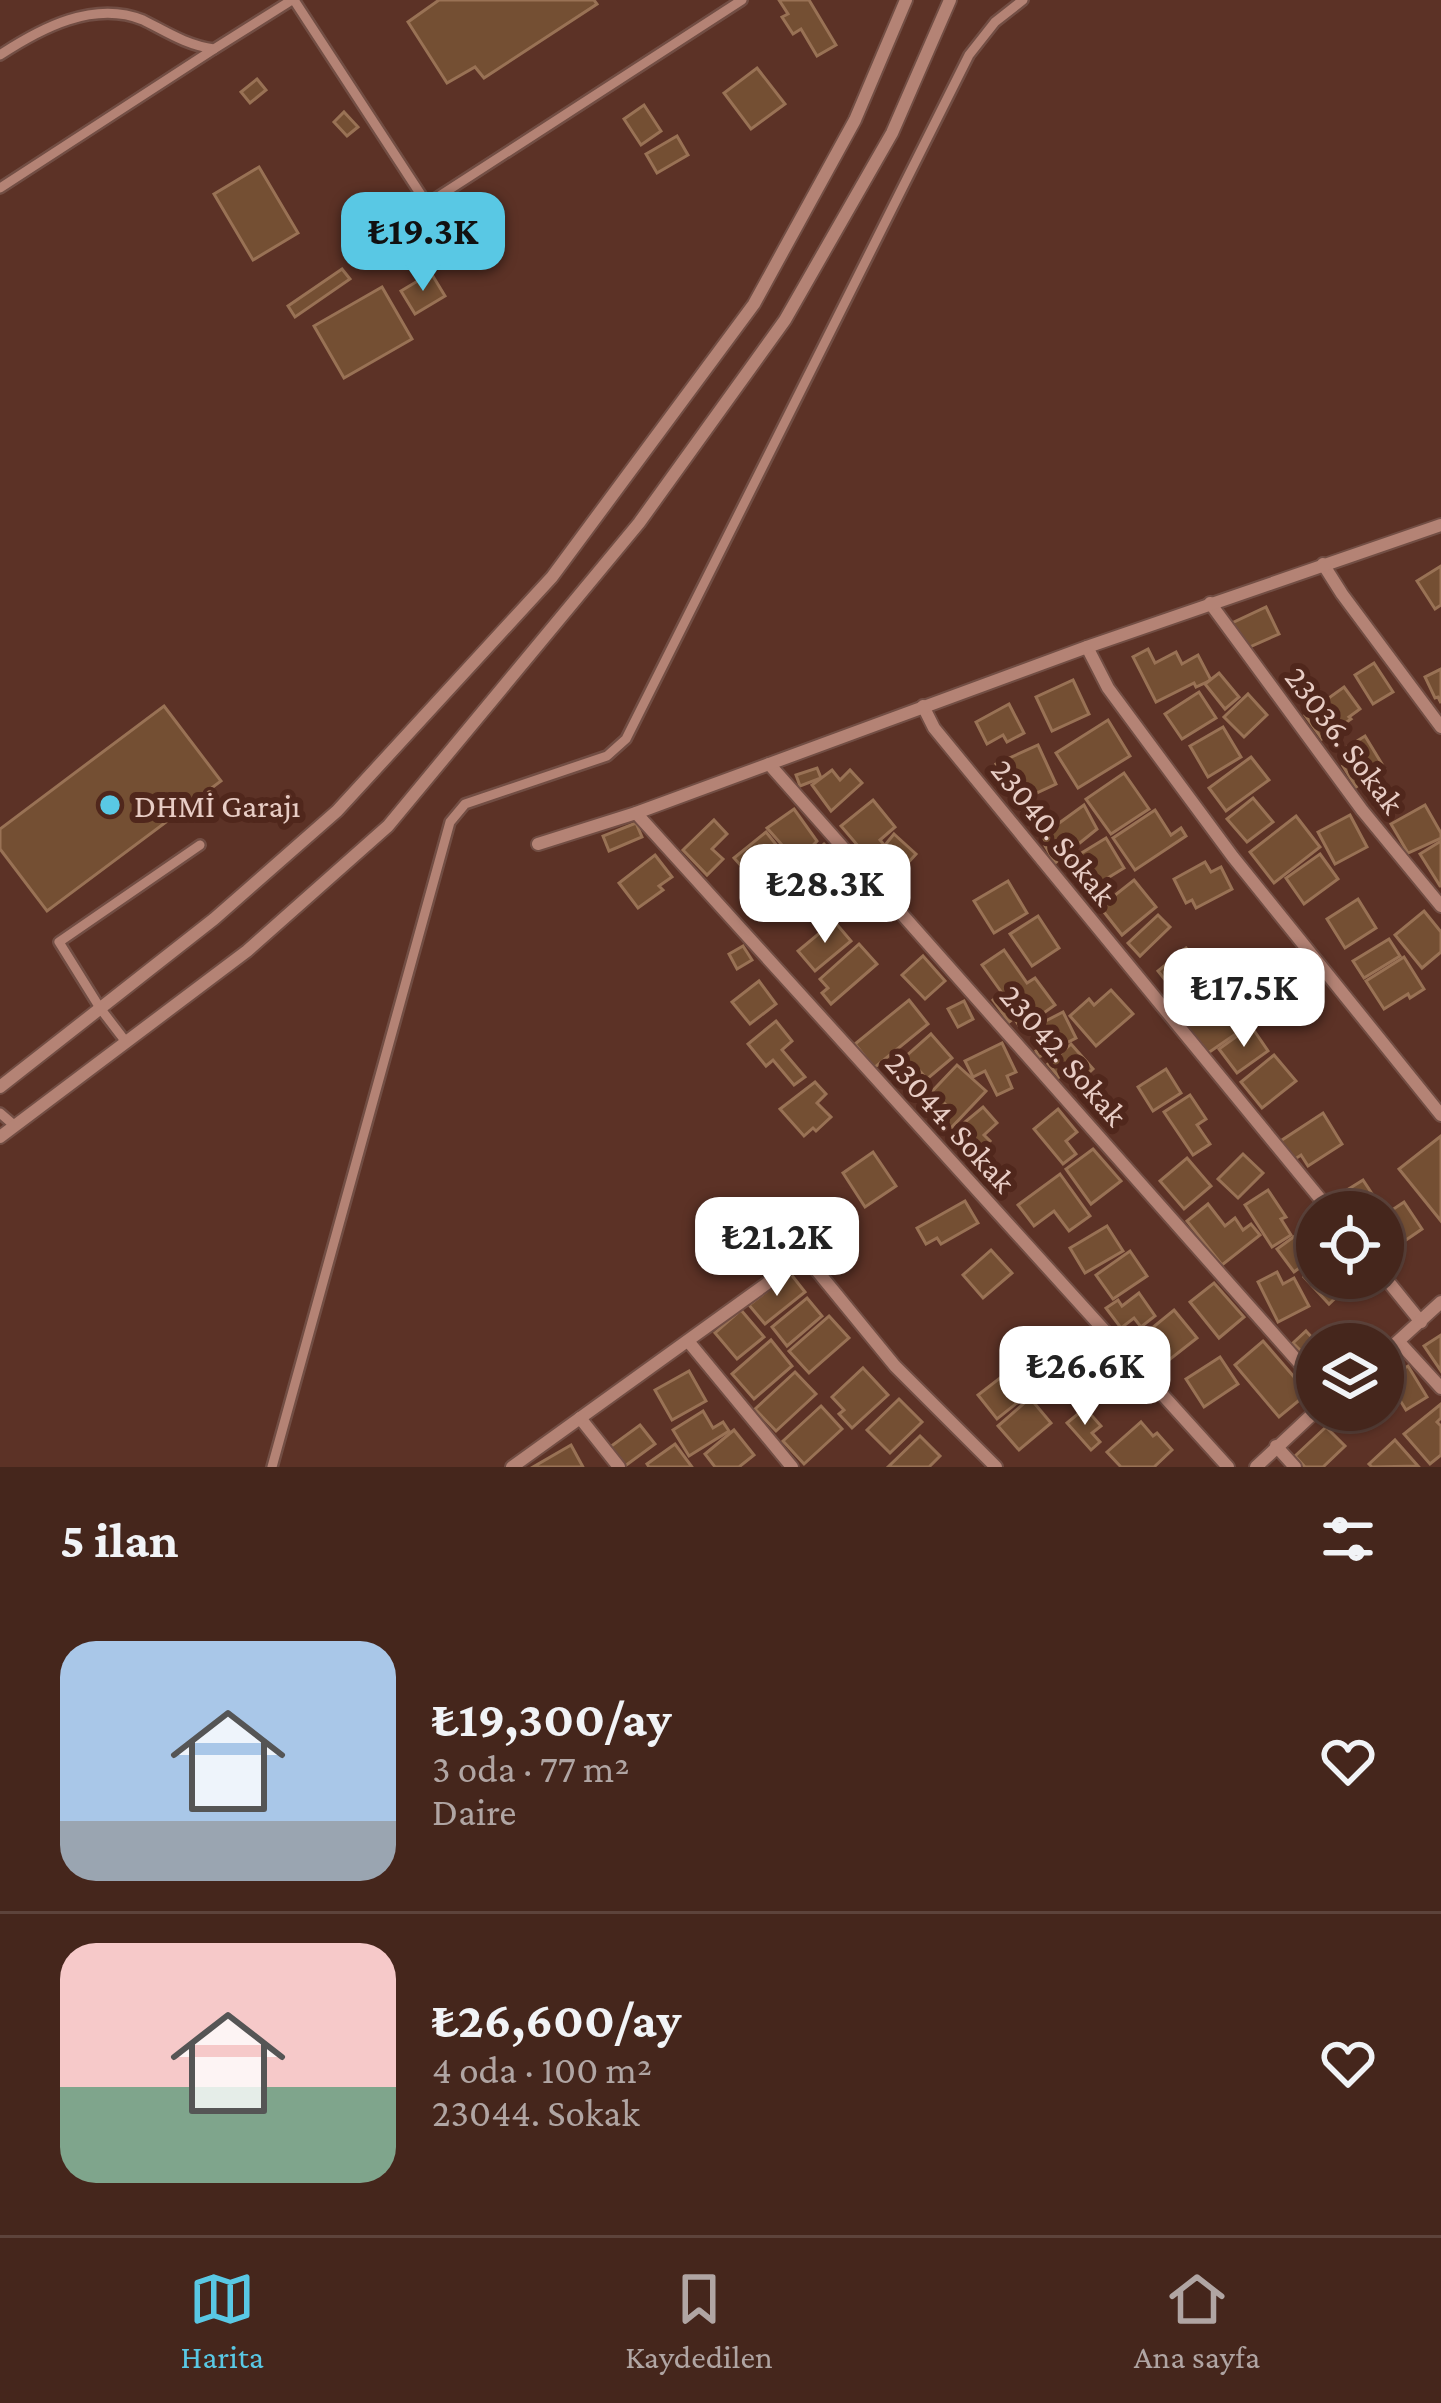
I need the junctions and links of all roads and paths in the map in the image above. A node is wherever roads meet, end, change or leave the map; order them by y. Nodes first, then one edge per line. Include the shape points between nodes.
1 (293, 0) edge
2 (742, 0) edge
3 (905, 0) edge
4 (950, 0) edge
5 (1023, 0) edge
6 (214, 49) junction
7 (0, 55) edge
8 (0, 188) edge
9 (1441, 525) edge
10 (1323, 564) junction
11 (1210, 604) junction
12 (1087, 646) junction
13 (923, 706) junction
14 (1441, 728) edge
15 (769, 764) junction
16 (636, 813) junction
17 (538, 844) dead end
18 (200, 845) dead end
19 (1441, 906) edge
20 (100, 1008) junction
21 (126, 1042) junction
22 (0, 1087) edge
23 (0, 1113) edge
24 (1441, 1114) edge
25 (15, 1126) junction
26 (0, 1137) edge
27 (1314, 1191) edge
28 (1402, 1299) edge
29 (1441, 1302) edge
30 (1421, 1322) junction
31 (1404, 1338) edge
32 (688, 1341) junction
33 (1404, 1346) edge
34 (1296, 1359) edge
35 (1441, 1388) edge
36 (580, 1418) junction
37 (1296, 1428) edge
38 (1276, 1446) junction
39 (272, 1467) edge
40 (512, 1467) edge
41 (619, 1467) edge
42 (792, 1467) edge
43 (996, 1467) edge
44 (1228, 1467) edge
45 (1256, 1467) edge
46 (1295, 1467) edge

1 - 2 lane via 427,204
1 - 6 lane
3 - 20 street via 855,121 754,304 552,577 337,811
4 - 21 street via 892,133 785,320 639,524 388,826 247,951
5 - 39 lane via 969,55 626,739 607,756 465,804 450,823
6 - 7 lane via 103,11 72,16
6 - 8 lane
9 - 10 street
10 - 11 street
10 - 14 street
11 - 12 street
11 - 19 street, 23036. Sokak
12 - 13 street
12 - 24 street via 1108,688 1233,857
13 - 15 street
13 - 27 street, 23040. Sokak
15 - 16 street
15 - 34 street, 23042. Sokak
16 - 17 street
16 - 44 street, 23044. Sokak
18 - 20 lane via 59,942
20 - 21 lane
20 - 22 street
21 - 25 street
23 - 25 lane
25 - 26 street
28 - 30 street
29 - 30 street
30 - 31 street
32 - 36 street
32 - 42 street
32 - 43 street via 805,1256 895,1366
33 - 35 street
36 - 40 street
36 - 41 street
37 - 38 street
38 - 45 street
38 - 46 street

